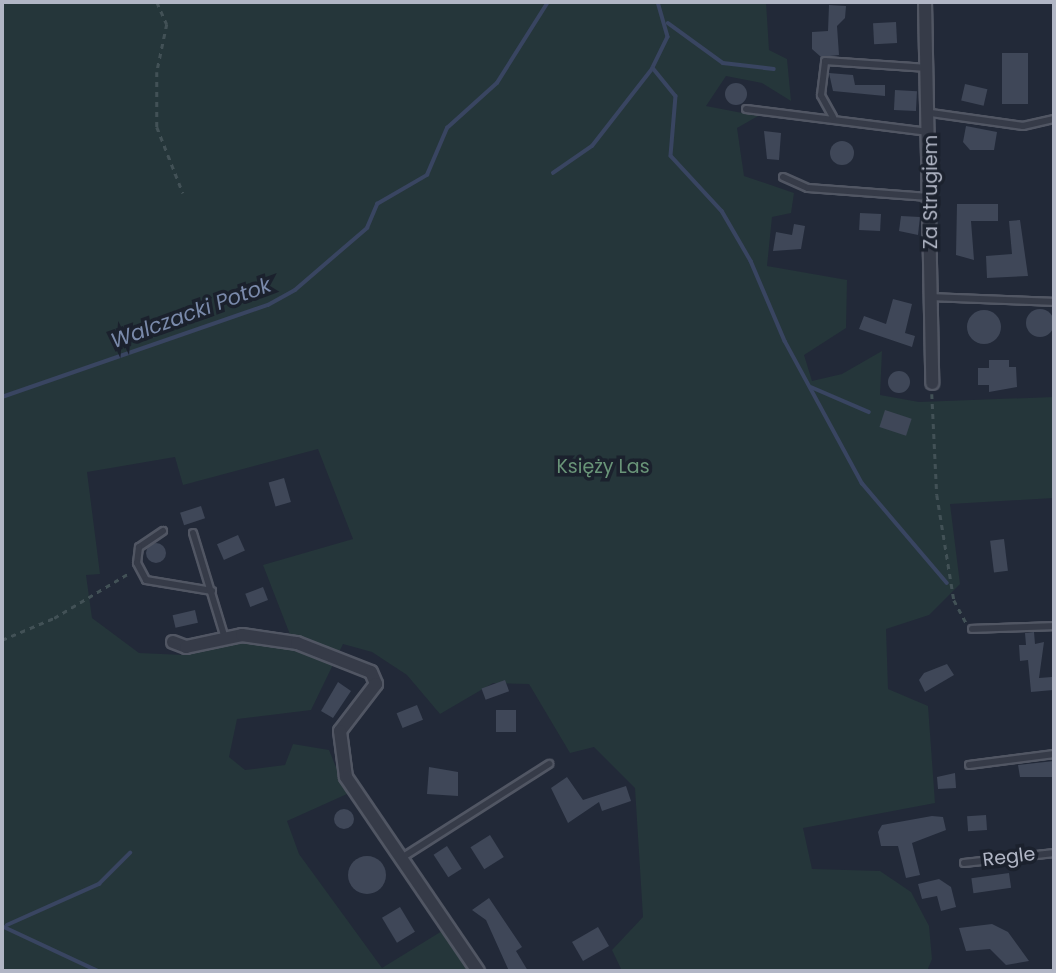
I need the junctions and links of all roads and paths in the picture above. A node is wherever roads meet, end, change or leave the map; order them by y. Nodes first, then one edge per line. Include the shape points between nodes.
1 (157, 2) edge
2 (925, 2) edge
3 (929, 68) junction
4 (746, 109) dead end
5 (931, 113) junction
6 (833, 117) dead end
7 (1054, 119) edge
8 (931, 132) junction
9 (783, 177) dead end
10 (183, 193) dead end
11 (931, 198) junction
12 (932, 297) junction
13 (1054, 302) edge
14 (932, 383) joint
15 (163, 531) dead end
16 (193, 533) dead end
17 (139, 569) junction
18 (212, 591) junction
19 (1054, 626) edge
20 (971, 629) joint
21 (225, 638) junction
22 (2, 640) edge
23 (173, 642) dead end
24 (1054, 754) edge
25 (549, 764) dead end
26 (969, 765) dead end
27 (1054, 853) edge
28 (400, 859) junction
29 (964, 863) dead end
30 (478, 971) edge

1 - 10 path via 167,24 157,72 158,127
2 - 3 street, Za Strugiem
3 - 5 street, Za Strugiem
3 - 6 lane via 825,61 821,95
4 - 8 lane
5 - 7 lane via 1023,126
5 - 8 street, Za Strugiem
8 - 11 street, Za Strugiem
9 - 11 lane via 808,188
11 - 12 street, Za Strugiem
12 - 13 lane
12 - 14 street, Za Strugiem
14 - 20 path via 933,463 947,559 954,600
15 - 17 lane via 139,547
16 - 18 lane
17 - 18 lane via 157,586
17 - 22 path via 54,618
18 - 21 lane
19 - 20 lane
21 - 23 street via 186,646
21 - 28 street via 297,643 371,672 376,684 340,731 340,758
24 - 26 lane
25 - 28 lane
27 - 29 lane, Regle
28 - 30 street

